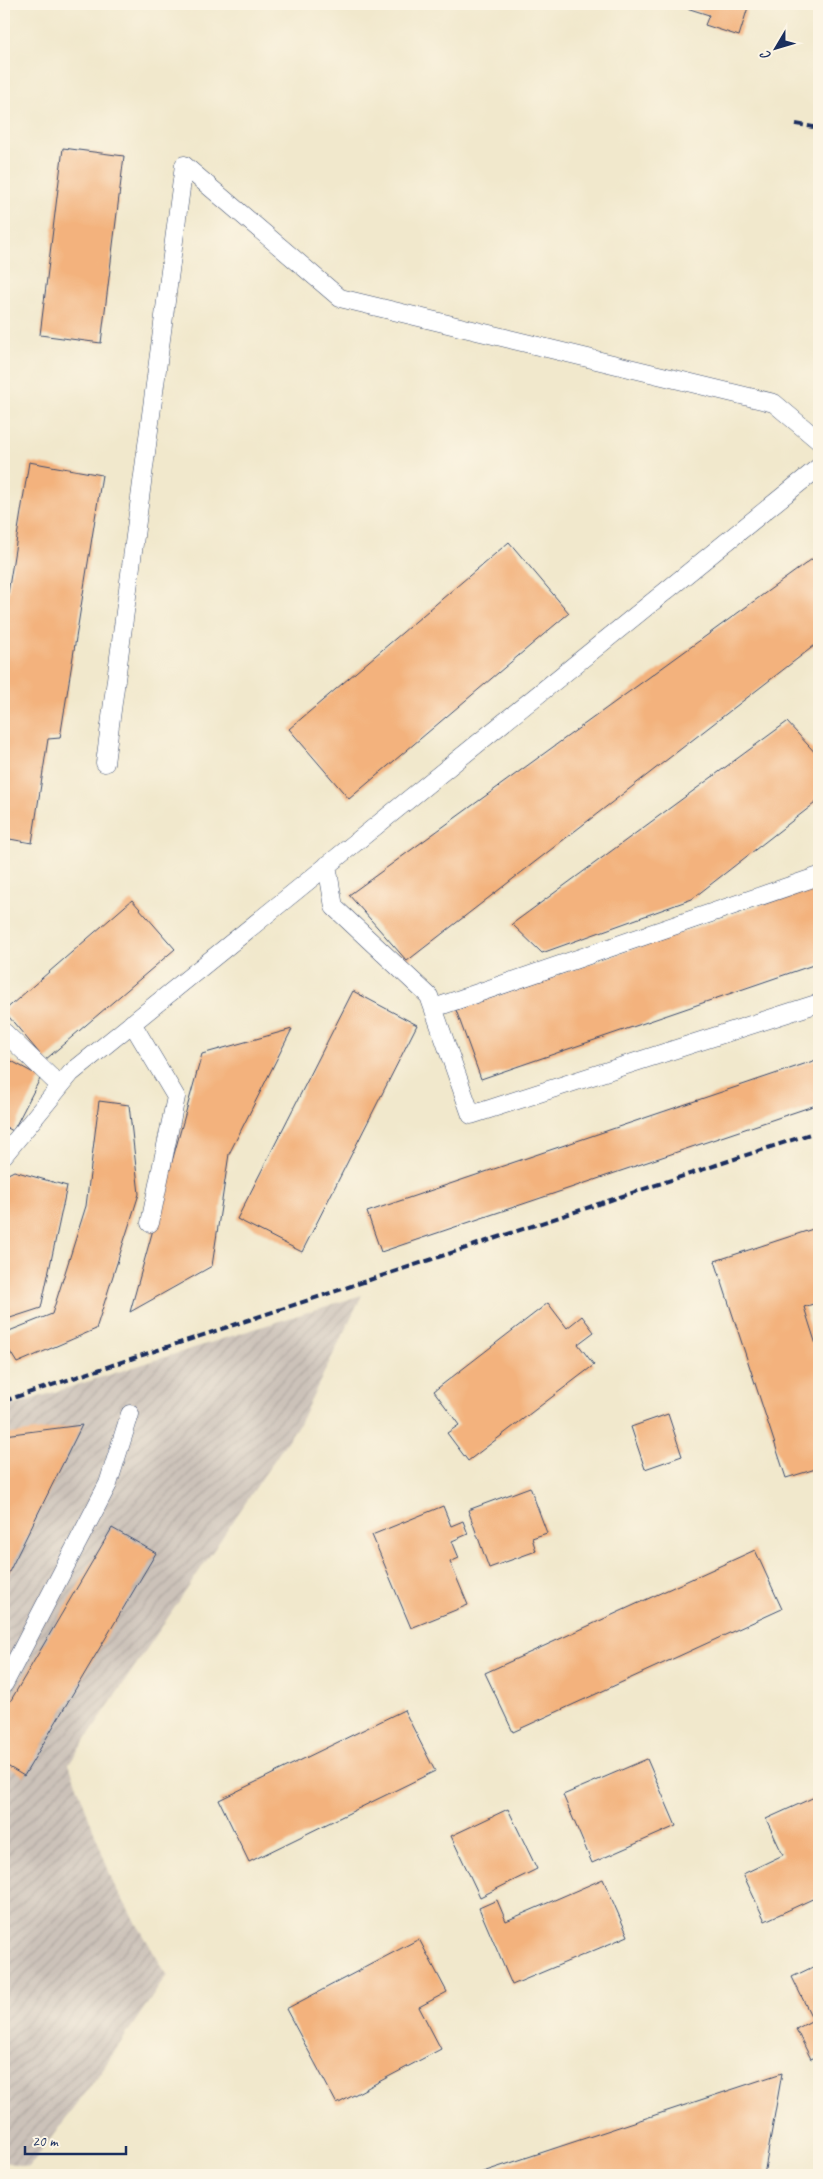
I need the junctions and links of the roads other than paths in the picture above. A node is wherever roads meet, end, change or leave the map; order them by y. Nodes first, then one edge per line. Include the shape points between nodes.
1 (819, 441) edge
2 (819, 467) edge
3 (105, 763) dead end
4 (327, 865) junction
5 (819, 876) edge
6 (819, 1003) edge
7 (434, 1008) junction
8 (132, 1023) junction
9 (4, 1032) edge
10 (60, 1086) junction
11 (4, 1154) edge
12 (150, 1223) dead end
13 (130, 1414) dead end
14 (4, 1684) edge

1 - 3 lane via 774,403 340,298 184,165
2 - 4 lane
4 - 7 lane via 334,908 429,996
4 - 8 lane
5 - 7 lane
6 - 7 lane via 471,1115
8 - 10 lane via 71,1073
8 - 12 lane via 176,1097
9 - 10 lane
10 - 11 lane
13 - 14 lane via 108,1484

